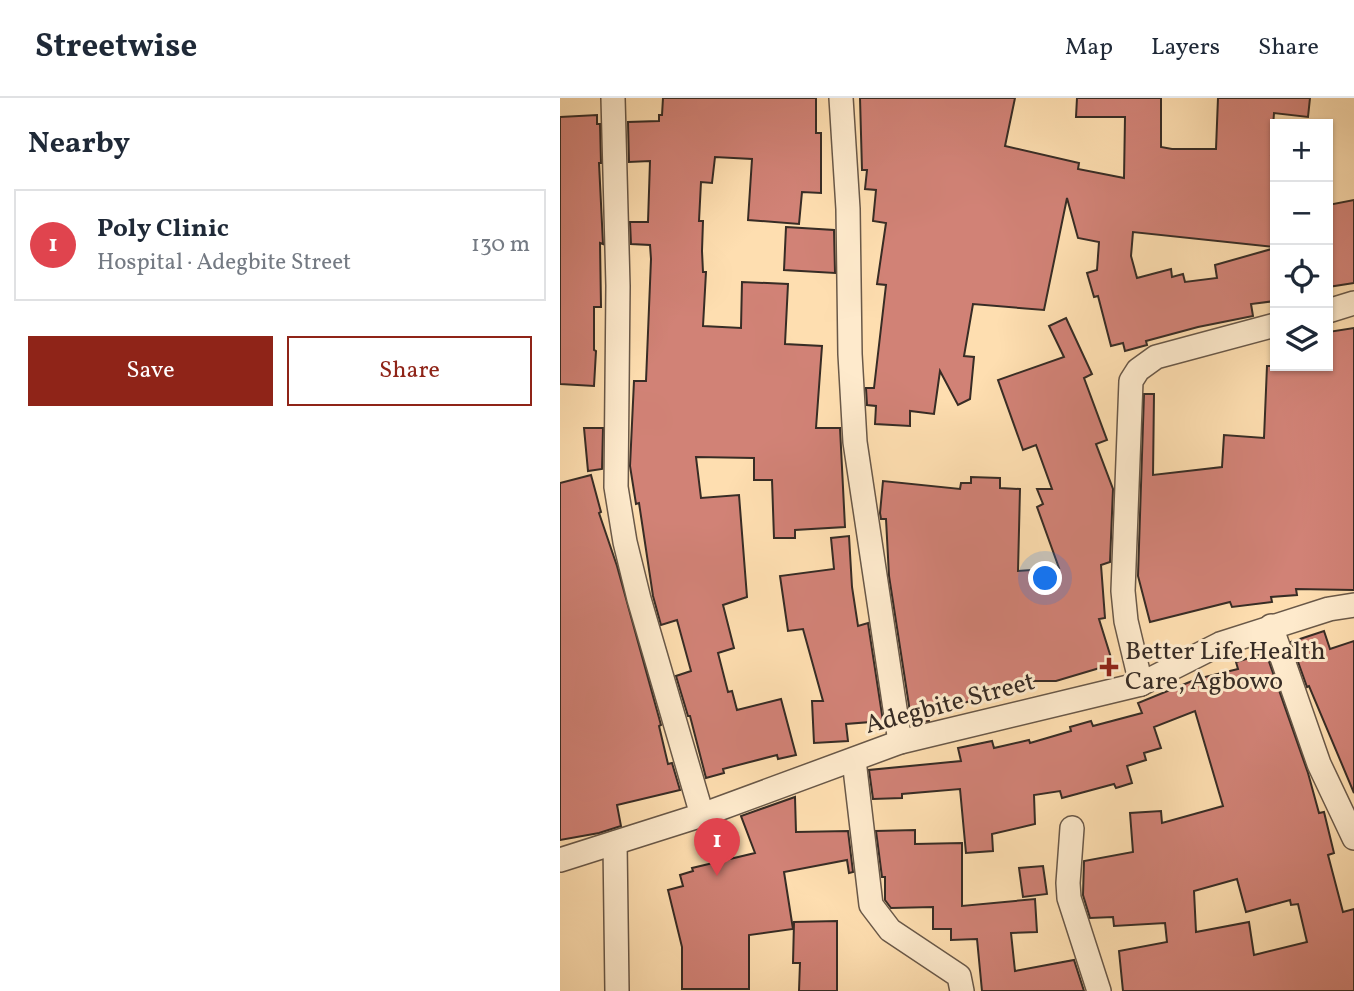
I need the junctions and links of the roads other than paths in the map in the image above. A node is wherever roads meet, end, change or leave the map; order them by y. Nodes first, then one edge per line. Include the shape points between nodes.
1 (612, 98) edge
2 (841, 98) edge
3 (1354, 303) edge
4 (1333, 310) edge
5 (1270, 326) edge
6 (1354, 605) edge
7 (1271, 626) junction
8 (1141, 684) junction
9 (900, 743) junction
10 (853, 760) junction
11 (702, 815) junction
12 (1072, 828) dead end
13 (1354, 838) edge
14 (615, 843) junction
15 (560, 860) edge
16 (617, 991) edge
17 (962, 991) edge
18 (1099, 991) edge

1 - 11 street via 618,286 616,487 639,599
2 - 9 street via 855,442
3 - 4 street
5 - 8 street via 1156,357 1131,381 1123,591
6 - 7 street, Adegbite Street
7 - 8 street, Adegbite Street via 1220,644
7 - 13 street via 1319,764
8 - 9 street, Adegbite Street
9 - 10 street, Adegbite Street
10 - 11 street, Adegbite Street
10 - 17 street via 871,905 890,930 960,976
11 - 14 street, Adegbite Street
12 - 18 street via 1069,898
14 - 15 street, Adegbite Street
14 - 16 street

